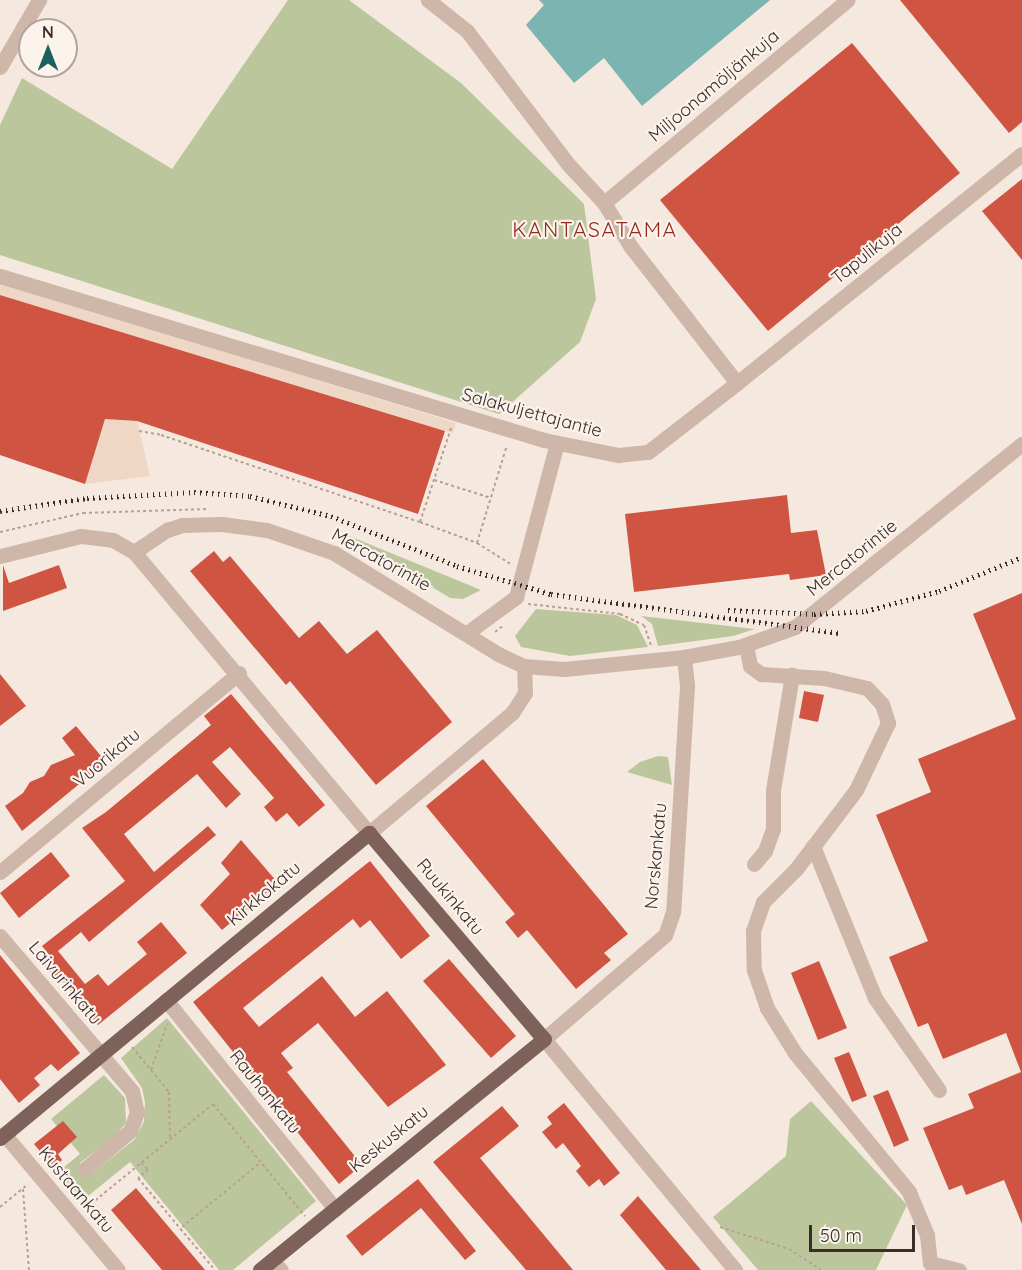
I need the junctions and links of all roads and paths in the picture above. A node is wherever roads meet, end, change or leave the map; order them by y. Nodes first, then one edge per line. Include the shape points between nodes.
1 (39, 0) edge
2 (428, 0) edge
3 (848, 0) edge
4 (0, 67) edge
5 (1022, 154) edge
6 (604, 203) junction
7 (0, 276) edge
8 (737, 383) junction
9 (451, 427) dead end
10 (139, 431) dead end
11 (508, 443) dead end
12 (557, 443) junction
13 (1022, 444) edge
14 (433, 480) junction
15 (491, 498) junction
16 (420, 522) junction
17 (477, 543) junction
18 (134, 552) junction
19 (0, 556) edge
20 (515, 567) dead end
21 (467, 633) junction
22 (746, 645) junction
23 (684, 657) junction
24 (524, 666) junction
25 (238, 673) junction
26 (792, 675) junction
27 (369, 833) junction
28 (813, 846) junction
29 (754, 864) dead end
30 (0, 872) edge
31 (0, 936) edge
32 (169, 1005) junction
33 (544, 1039) junction
34 (130, 1045) dead end
35 (100, 1054) junction
36 (151, 1070) junction
37 (939, 1090) dead end
38 (2, 1136) edge
39 (170, 1139) junction
40 (261, 1162) junction
41 (141, 1163) junction
42 (85, 1169) dead end
43 (28, 1185) dead end
44 (23, 1189) junction
45 (0, 1207) edge
46 (335, 1209) junction
47 (305, 1216) dead end
48 (74, 1218) junction
49 (691, 1218) junction
50 (181, 1228) junction
51 (276, 1265) edge
52 (925, 1267) edge
53 (29, 1270) edge
54 (118, 1270) edge
55 (215, 1270) edge
56 (260, 1270) edge
57 (735, 1270) edge
58 (821, 1270) edge
59 (959, 1270) edge

1 - 4 street
2 - 6 street via 467,31 568,164
3 - 6 street, Miljoonamöljänkuja
5 - 8 street, Tapulikuja
6 - 8 street via 631,247
7 - 12 street, Salakuljettajantie
8 - 12 street, Salakuljettajantie via 648,452 618,455
9 - 14 path
10 - 16 path
11 - 15 path
12 - 21 street via 516,597
13 - 22 street, Mercatorintie via 814,614 779,634
14 - 15 path
14 - 16 path
15 - 17 path
16 - 17 path
17 - 20 path
18 - 19 street via 113,540 81,536
18 - 21 street, Mercatorintie via 182,525 222,524 267,530 334,553
18 - 25 street, Ruukinkatu
21 - 24 street, Mercatorintie
22 - 23 street, Mercatorintie
22 - 26 street via 750,666 761,674
23 - 24 street, Mercatorintie via 564,669
23 - 33 street, Norskankatu via 687,686 673,912 665,935
24 - 27 street, Kirkkokatu via 525,693 512,713
25 - 27 street, Ruukinkatu
25 - 30 street, Vuorikatu
26 - 28 street via 867,688 882,704 888,723 856,790
26 - 29 street via 773,790 773,829 765,851
27 - 32 main road, Kirkkokatu
27 - 33 main road, Ruukinkatu
28 - 37 street via 875,998
28 - 52 street via 763,902 753,931 754,970 767,1008 795,1053 909,1192 927,1235
31 - 35 street, Laivurinkatu
32 - 35 main road, Kirkkokatu
32 - 36 path
32 - 46 street, Rauhankatu
33 - 46 main road, Keskuskatu
33 - 49 street, Ruukinkatu
34 - 36 path
35 - 38 main road, Kirkkokatu
35 - 42 street, Laivurinkatu via 132,1091 137,1112 135,1124 123,1140
36 - 39 path via 169,1092
38 - 48 street, Kustaankatu
39 - 40 path via 213,1104
39 - 41 path
40 - 47 path
40 - 50 path
41 - 48 path
41 - 50 path via 148,1170 138,1178
43 - 44 path
44 - 45 path
44 - 53 path
46 - 51 main road, Keskuskatu
48 - 54 street, Kustaankatu
49 - 57 street, Ruukinkatu
49 - 58 path via 789,1249
50 - 55 path
51 - 56 main road, Keskuskatu
52 - 59 street

